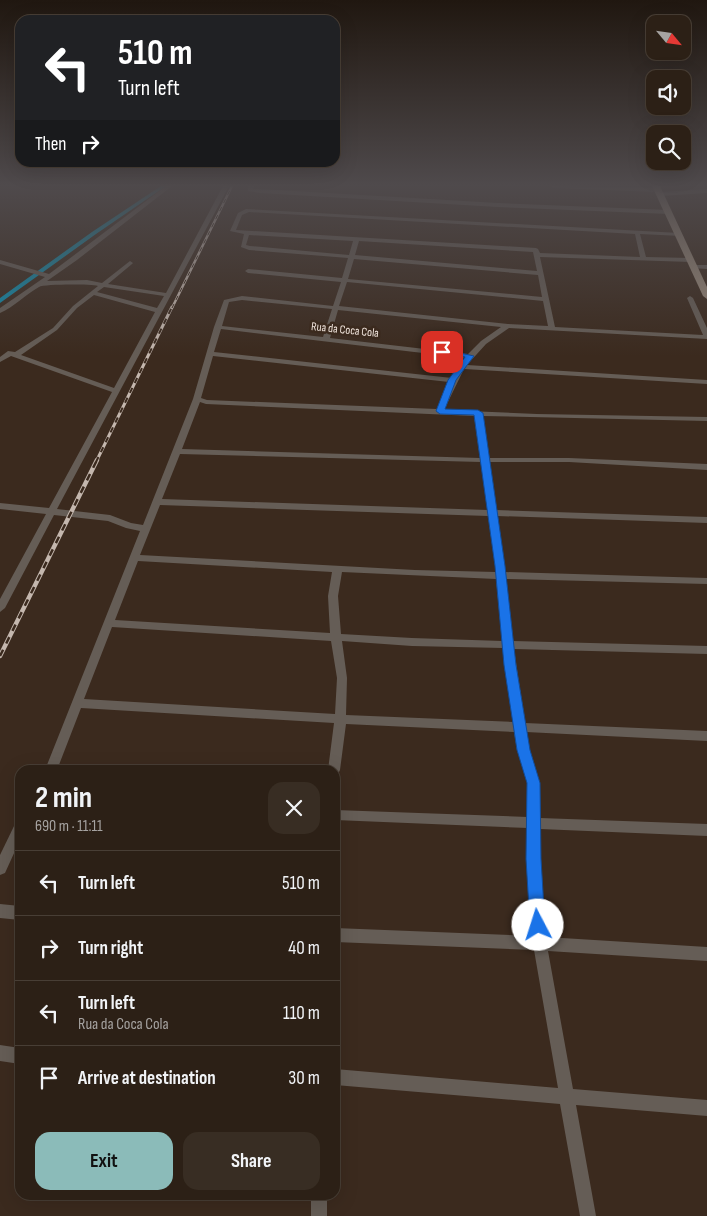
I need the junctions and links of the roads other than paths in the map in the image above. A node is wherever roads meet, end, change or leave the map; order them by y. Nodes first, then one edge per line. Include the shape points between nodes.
1 (94, 243) edge
2 (195, 243) edge
3 (244, 243) edge
4 (356, 243) edge
5 (424, 243) edge
6 (639, 243) edge
7 (683, 243) edge
8 (538, 255) junction
9 (352, 256) junction
10 (643, 258) junction
11 (0, 262) edge
12 (130, 263) dead end
13 (692, 263) junction
14 (707, 267) edge
15 (248, 271) dead end
16 (539, 273) junction
17 (50, 276) junction
18 (344, 281) junction
19 (40, 283) junction
20 (104, 285) junction
21 (93, 293) junction
22 (167, 295) junction
23 (707, 296) edge
24 (690, 298) dead end
25 (546, 300) junction
26 (336, 307) junction
27 (0, 311) edge
28 (159, 311) junction
29 (508, 326) junction
30 (217, 327) junction
31 (552, 329) junction
32 (707, 337) edge
33 (326, 339) junction
34 (0, 350) edge
35 (13, 354) junction
36 (212, 354) junction
37 (470, 356) junction
38 (0, 360) edge
39 (462, 367) junction
40 (452, 380) junction
41 (707, 382) edge
42 (117, 391) junction
43 (197, 399) junction
44 (440, 411) junction
45 (478, 413) junction
46 (707, 418) edge
47 (176, 451) junction
48 (484, 459) junction
49 (707, 467) edge
50 (156, 502) junction
51 (0, 506) edge
52 (52, 512) junction
53 (493, 514) junction
54 (707, 520) edge
55 (146, 529) junction
56 (135, 558) junction
57 (338, 569) junction
58 (501, 575) junction
59 (707, 582) edge
60 (0, 608) edge
61 (110, 623) junction
62 (335, 636) junction
63 (509, 645) junction
64 (707, 650) edge
65 (78, 703) junction
66 (338, 718) junction
67 (520, 728) junction
68 (707, 736) edge
69 (53, 765) edge
70 (334, 765) edge
71 (340, 815) edge
72 (535, 823) junction
73 (707, 830) edge
74 (15, 837) edge
75 (0, 869) edge
76 (0, 910) edge
77 (15, 912) edge
78 (340, 935) edge
79 (540, 943) junction
80 (707, 954) edge
81 (0, 1054) edge
82 (15, 1056) edge
83 (340, 1077) edge
84 (568, 1098) junction
85 (707, 1108) edge
86 (319, 1200) edge
87 (319, 1216) edge
88 (588, 1216) edge

1 - 17 street
2 - 22 street
3 - 9 street via 247,248
4 - 9 street
5 - 8 street via 535,249
6 - 10 street
7 - 13 main road
8 - 10 street
8 - 16 street
9 - 16 street
9 - 18 street
10 - 13 street
11 - 17 street
12 - 20 street
13 - 14 street
13 - 23 main road
15 - 18 street
16 - 25 street
17 - 19 street
18 - 25 street
18 - 26 street
19 - 20 street
19 - 27 street
20 - 21 street
20 - 22 street
21 - 28 street
21 - 35 street via 55,329
22 - 28 street
24 - 32 street
25 - 31 street
26 - 29 street
26 - 30 street via 231,299 226,301
26 - 33 street
28 - 42 street
29 - 31 street
29 - 37 street via 482,342
30 - 33 street, Rua da Coca Cola
30 - 36 street
31 - 32 street
33 - 37 street, Rua da Coca Cola
34 - 35 street
35 - 38 street
35 - 42 street
36 - 40 street
36 - 43 street
37 - 39 street
39 - 40 street
39 - 41 street
40 - 44 street
42 - 52 street
43 - 44 street via 277,406
43 - 47 street
44 - 45 street
45 - 46 street
45 - 48 street
47 - 48 street
47 - 50 street
48 - 49 street
48 - 53 street
50 - 53 street
50 - 55 street
51 - 52 street
52 - 55 street via 110,518
52 - 60 street
53 - 54 street
53 - 58 street
55 - 56 street
56 - 57 street
56 - 61 street
57 - 58 street
57 - 62 street via 332,601
58 - 59 street
58 - 63 street
61 - 62 street
61 - 65 street
62 - 63 street
62 - 66 street via 342,680
63 - 64 street
63 - 67 street
65 - 66 street
65 - 69 street
66 - 67 street
66 - 70 street
67 - 68 street
67 - 72 street via 523,750 534,783
71 - 72 street
72 - 73 street
72 - 79 street via 534,879
74 - 75 street
76 - 77 street
78 - 79 street
79 - 80 street
79 - 84 street
81 - 82 street
83 - 84 street
84 - 85 street
84 - 88 street
86 - 87 street

